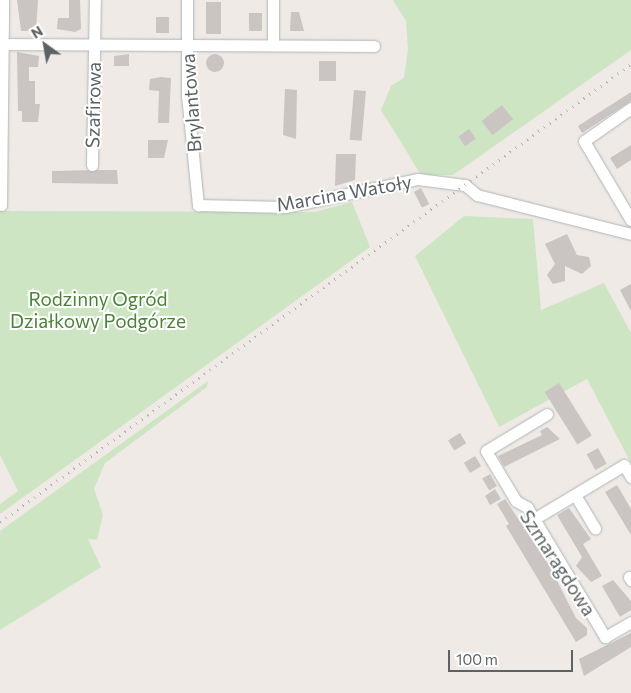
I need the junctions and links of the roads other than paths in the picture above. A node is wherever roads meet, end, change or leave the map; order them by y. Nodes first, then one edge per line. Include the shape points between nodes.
1 (3, 0) edge
2 (94, 0) edge
3 (187, 0) edge
4 (273, 0) edge
5 (2, 44) junction
6 (94, 44) junction
7 (186, 44) junction
8 (273, 44) junction
9 (374, 46) dead end
10 (631, 108) edge
11 (92, 165) dead end
12 (1, 205) dead end
13 (198, 205) joint
14 (631, 220) edge
15 (631, 234) edge
16 (546, 414) dead end
17 (631, 477) edge
18 (575, 494) junction
19 (534, 519) junction
20 (595, 528) dead end
21 (631, 622) edge

1 - 5 street
2 - 6 street, Szafirowa
3 - 7 street, Brylantowa
4 - 8 street
5 - 6 street
5 - 12 street
6 - 7 street, Szafirowa
6 - 11 street, Szafirowa
7 - 8 street, Szafirowa
7 - 13 street, Brylantowa
8 - 9 street, Szafirowa
10 - 14 street via 584,141
13 - 15 street, Marcina Watoły via 285,207 418,179 465,185 477,196
16 - 19 street, Szmaragdowa via 486,451 516,501
17 - 18 street via 624,465
18 - 19 street
18 - 20 street
19 - 21 street, Szmaragdowa via 605,637

